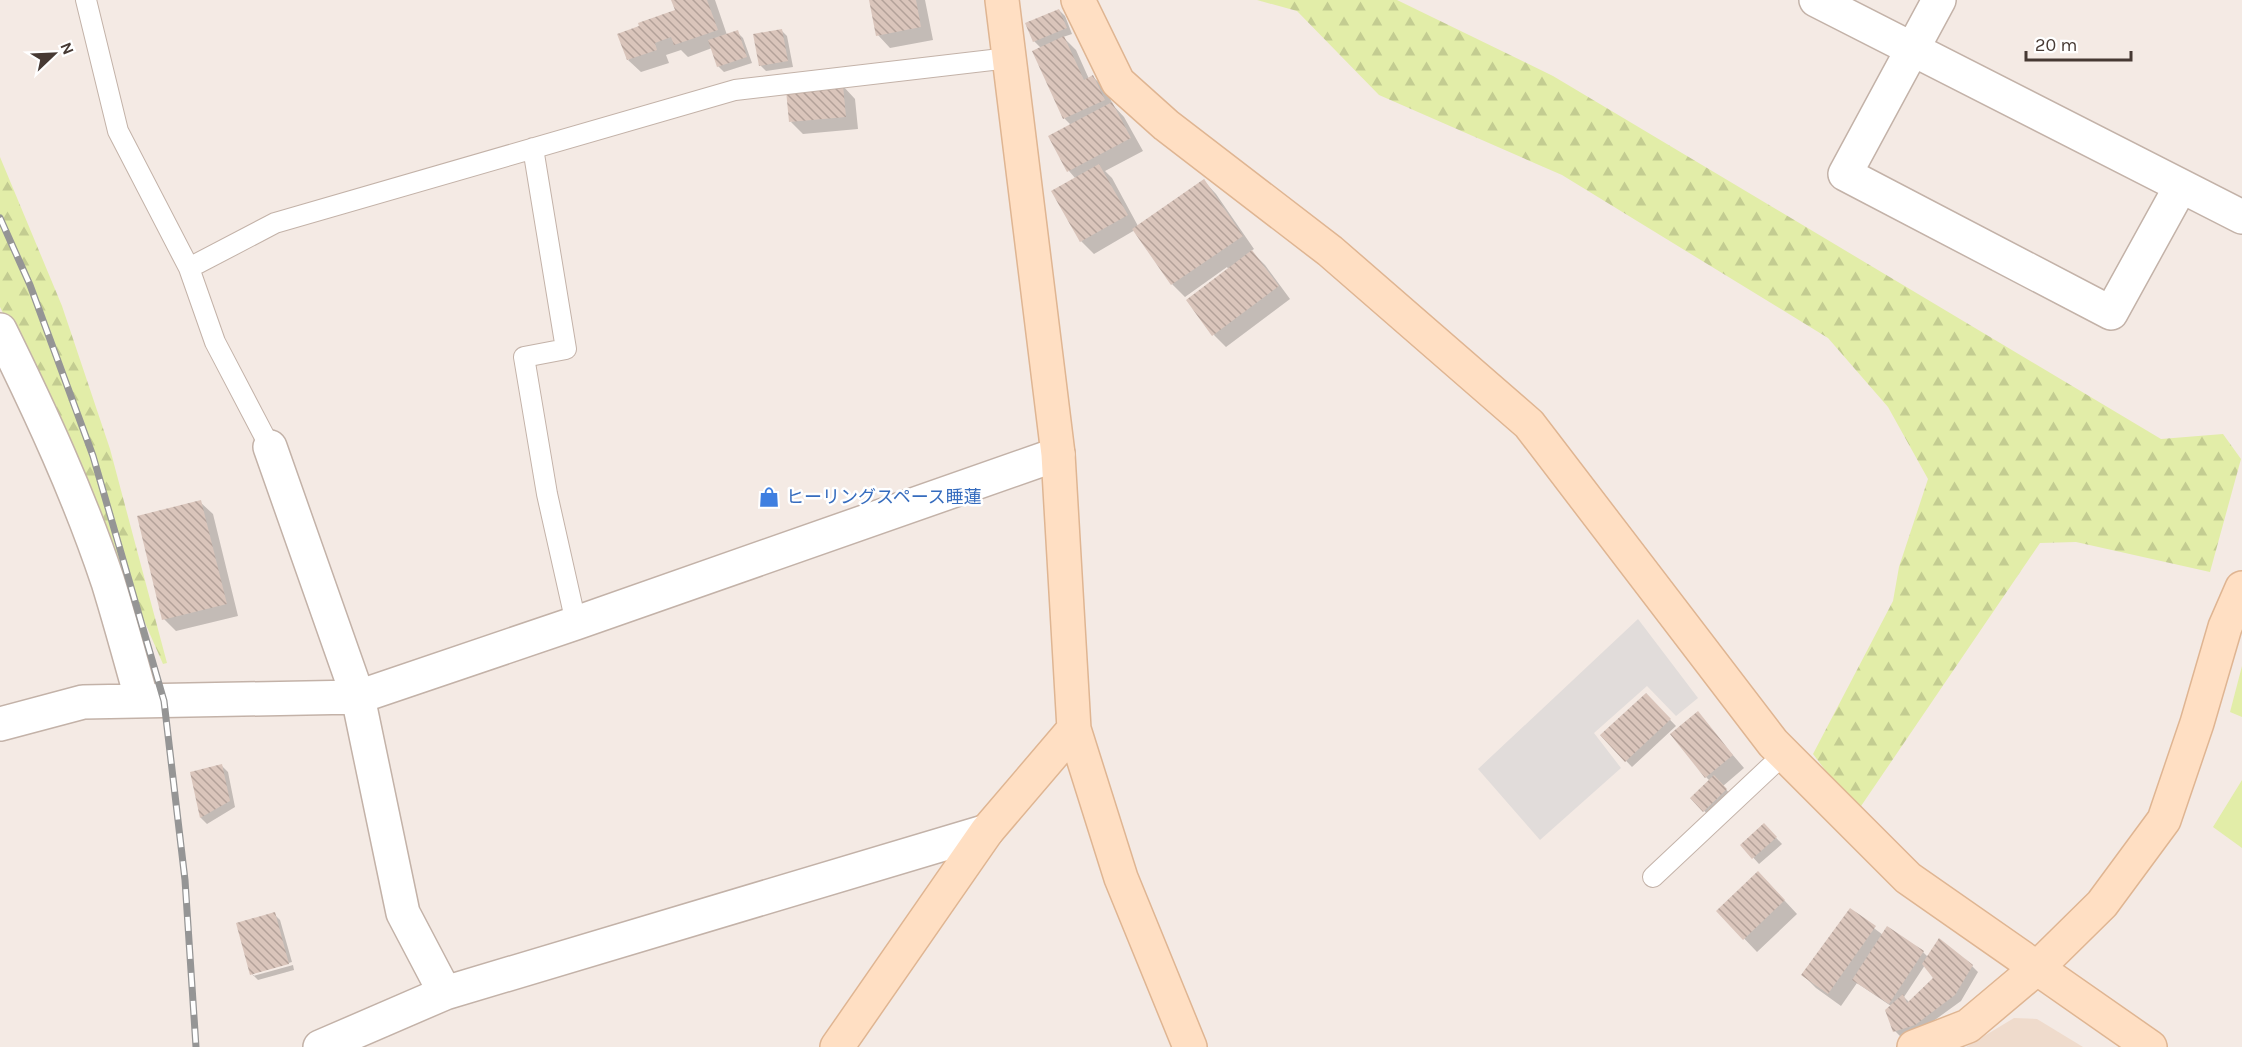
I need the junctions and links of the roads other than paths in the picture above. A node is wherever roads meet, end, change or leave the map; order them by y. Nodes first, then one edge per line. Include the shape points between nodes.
1 (86, 0) edge
2 (1002, 0) edge
3 (1078, 0) edge
4 (1816, 0) edge
5 (1939, 0) edge
6 (1913, 49) junction
7 (1009, 58) junction
8 (533, 148) junction
9 (2181, 186) junction
10 (2242, 217) edge
11 (189, 268) junction
12 (0, 330) edge
13 (270, 447) joint
14 (1058, 454) junction
15 (2242, 588) edge
16 (576, 623) junction
17 (358, 697) junction
18 (142, 701) junction
19 (0, 724) edge
20 (1074, 729) junction
21 (1785, 754) junction
22 (987, 831) junction
23 (1653, 877) dead end
24 (2037, 968) junction
25 (445, 993) junction
26 (375, 1024) junction
27 (320, 1047) edge
28 (352, 1047) edge
29 (837, 1047) edge
30 (1190, 1047) edge
31 (1914, 1047) edge
32 (2150, 1047) edge

1 - 11 lane via 118,131
2 - 7 street
3 - 21 street via 1118,82 1166,125 1330,251 1529,424
4 - 6 street
5 - 6 street
6 - 9 street
6 - 9 street via 1845,174 2111,313
7 - 8 lane via 735,90
7 - 14 street
8 - 11 lane via 275,223
8 - 16 lane via 566,349 524,357 547,494
9 - 10 street
11 - 13 lane via 215,342
12 - 18 street via 74,492 107,581
13 - 17 street
14 - 16 street
14 - 20 street
15 - 24 street via 2225,627 2164,820 2102,904
16 - 17 street
17 - 18 street
17 - 25 street via 403,913
18 - 19 street via 83,702
20 - 22 street
20 - 30 street via 1121,878
21 - 23 lane
21 - 24 street via 1908,879
22 - 25 street
22 - 29 street
24 - 31 street via 1968,1026
24 - 32 street
25 - 26 street
26 - 27 street
26 - 28 street

